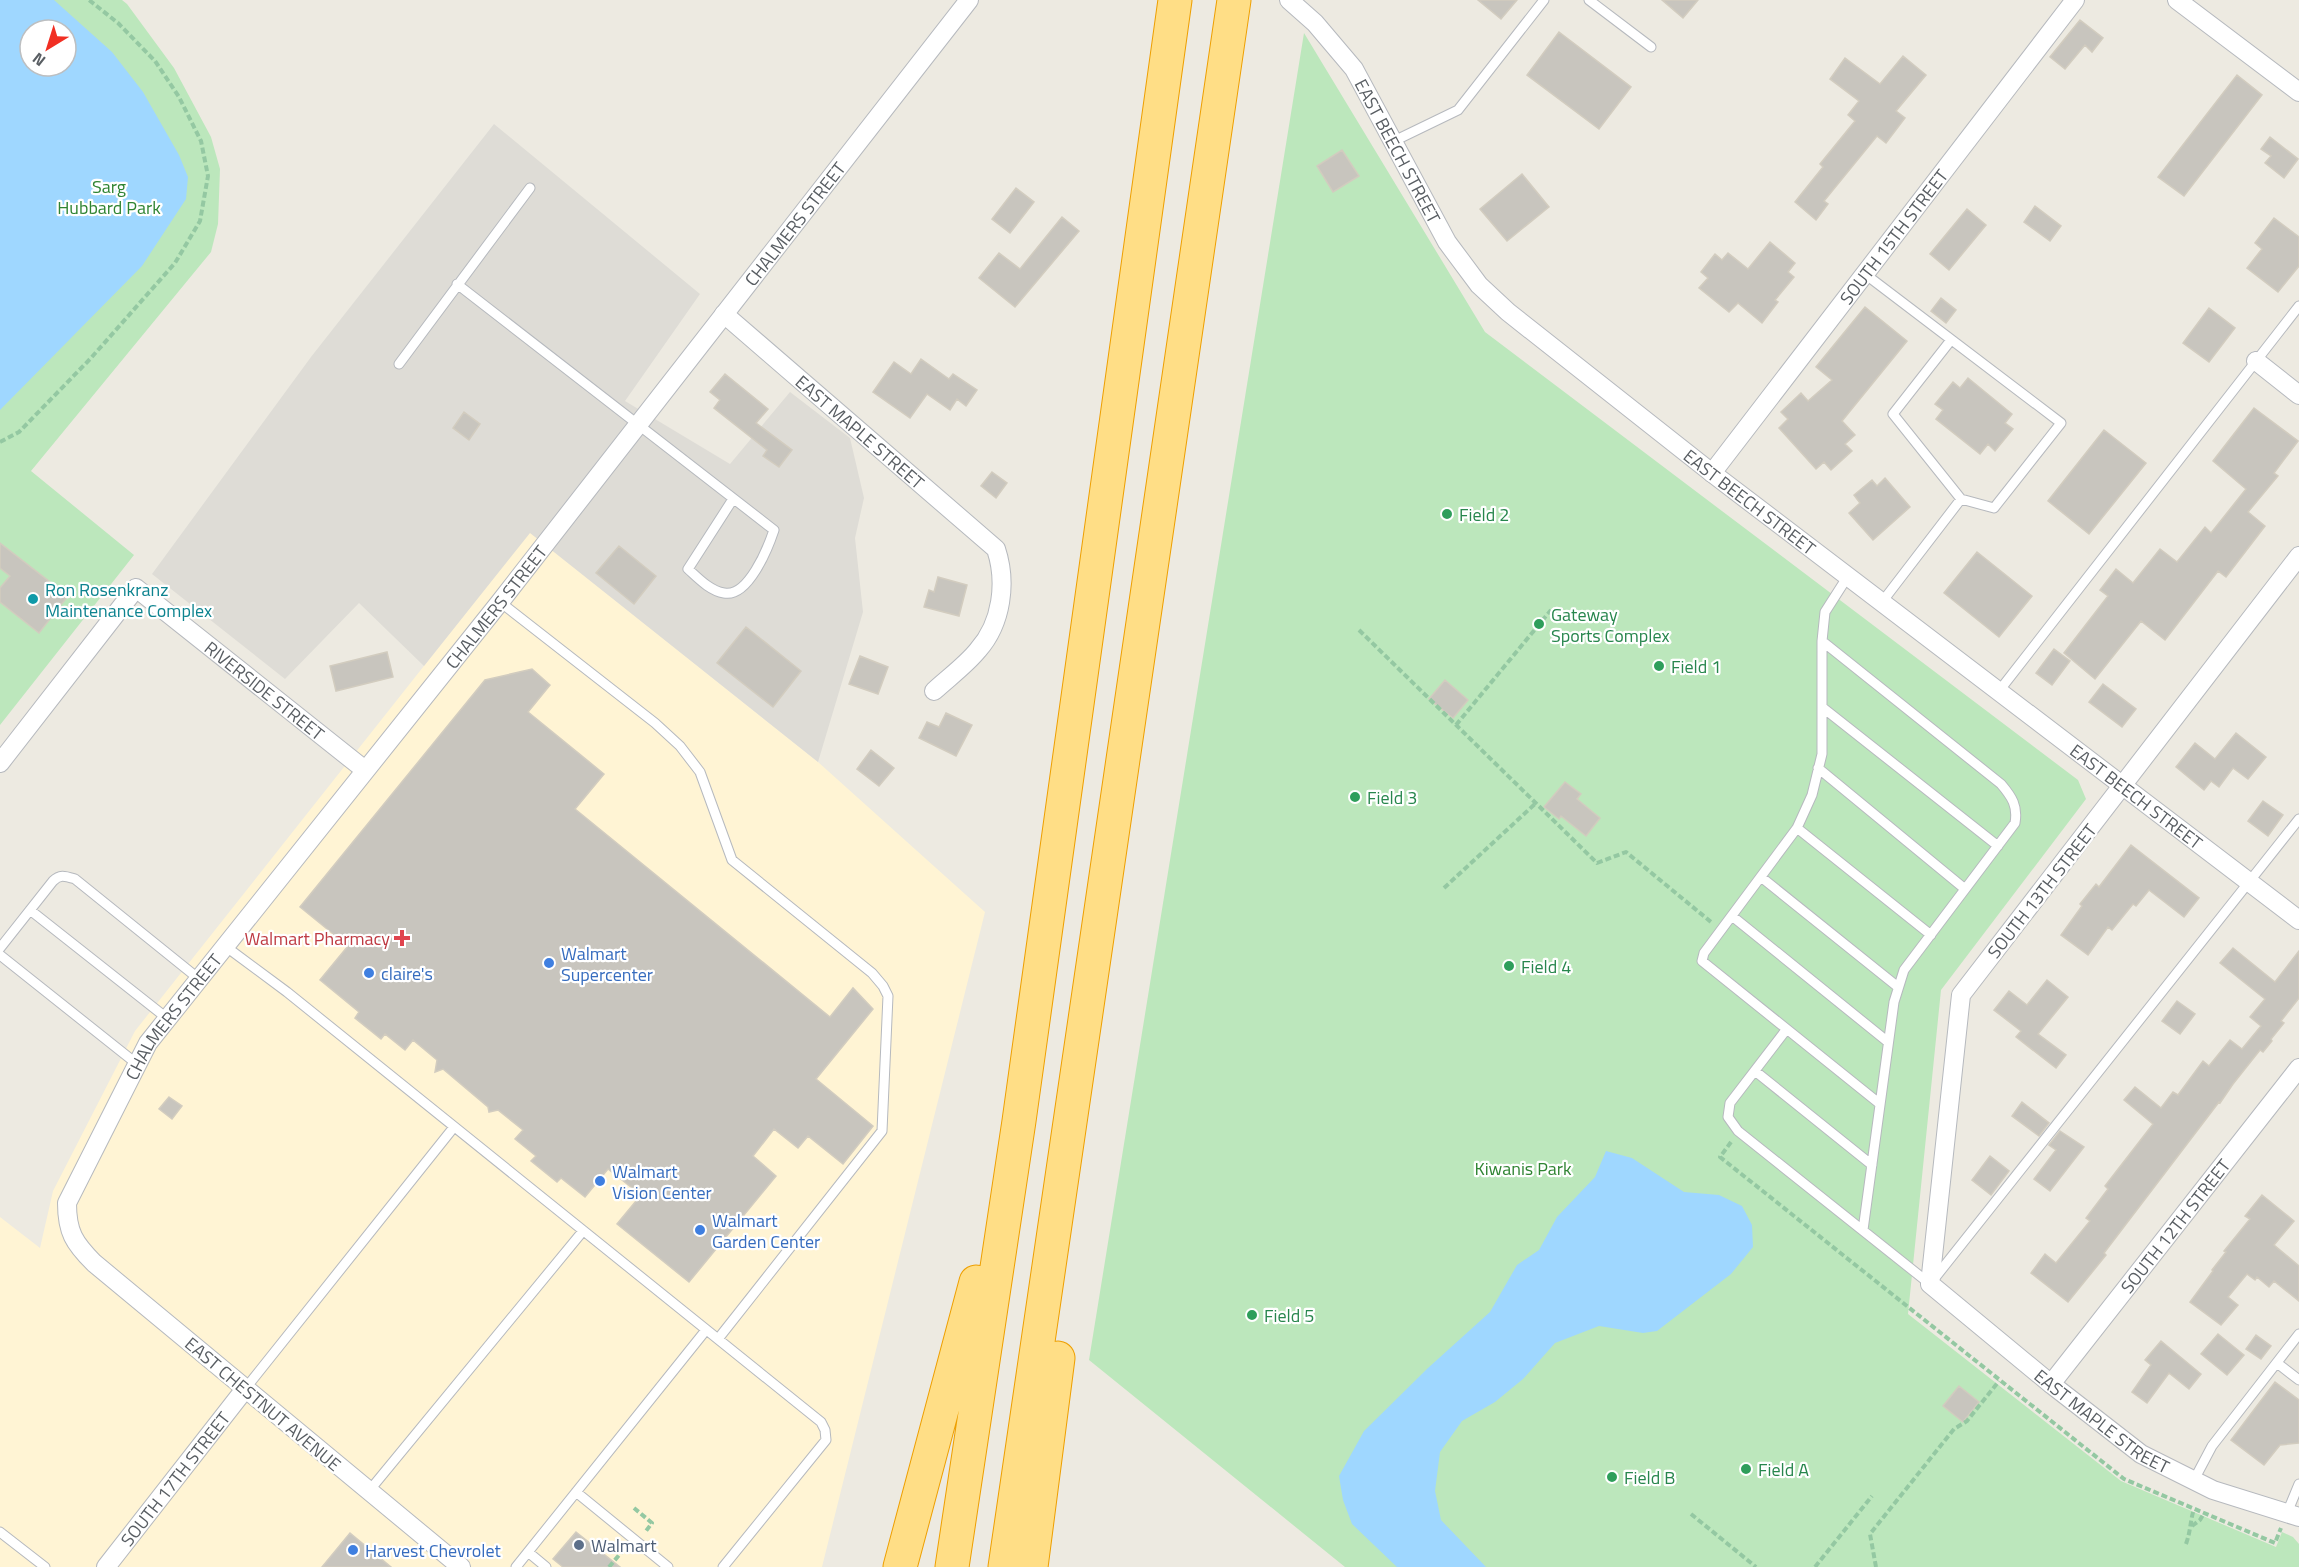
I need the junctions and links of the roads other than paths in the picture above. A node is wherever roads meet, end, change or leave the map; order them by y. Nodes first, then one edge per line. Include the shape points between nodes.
1 (969, 0) edge
2 (1175, 0) edge
3 (1289, 0) edge
4 (1544, 0) edge
5 (1589, 0) edge
6 (2075, 0) edge
7 (2188, 3) edge
8 (1233, 4) edge
9 (1651, 47) dead end
10 (2299, 92) edge
11 (1394, 141) junction
12 (530, 188) dead end
13 (1865, 274) junction
14 (458, 284) junction
15 (2299, 306) edge
16 (724, 314) junction
17 (1951, 340) junction
18 (2256, 361) junction
19 (399, 364) dead end
20 (2299, 395) edge
21 (638, 425) junction
22 (1712, 473) junction
23 (1961, 498) junction
24 (733, 499) junction
25 (2299, 556) edge
26 (1848, 576) junction
27 (500, 602) junction
28 (1882, 602) junction
29 (1822, 641) junction
30 (934, 691) dead end
31 (1999, 691) junction
32 (1822, 707) junction
33 (0, 763) edge
34 (1122, 767) junction
35 (1818, 768) junction
36 (365, 770) junction
37 (2123, 785) junction
38 (2299, 819) edge
39 (1797, 828) junction
40 (1998, 846) junction
41 (1761, 877) junction
42 (2250, 882) junction
43 (1965, 889) junction
44 (30, 910) junction
45 (1732, 916) junction
46 (2299, 920) edge
47 (1931, 935) junction
48 (225, 946) junction
49 (0, 948) edge
50 (0, 955) edge
51 (199, 979) junction
52 (1898, 987) junction
53 (168, 1019) junction
54 (1786, 1030) junction
55 (1888, 1042) junction
56 (137, 1064) junction
57 (2299, 1068) edge
58 (1755, 1071) junction
59 (1880, 1104) junction
60 (1019, 1121) junction
61 (454, 1127) junction
62 (1872, 1165) junction
63 (1863, 1230) junction
64 (583, 1231) junction
65 (72, 1235) joint
66 (1930, 1284) junction
67 (706, 1330) junction
68 (2299, 1334) edge
69 (718, 1339) junction
70 (2277, 1363) junction
71 (2299, 1380) edge
72 (2051, 1384) junction
73 (245, 1389) junction
74 (2194, 1480) junction
75 (2299, 1484) edge
76 (369, 1491) junction
77 (576, 1492) junction
78 (2293, 1515) edge
79 (0, 1532) edge
80 (528, 1552) junction
81 (45, 1567) edge
82 (106, 1567) edge
83 (461, 1567) edge
84 (516, 1567) edge
85 (546, 1567) edge
86 (668, 1567) edge
87 (723, 1567) edge
88 (900, 1567) edge
89 (952, 1567) edge
90 (1005, 1567) edge
91 (1030, 1567) edge

1 - 16 street, CHALMERS STREET
2 - 60 highway
3 - 11 street, EAST BEECH STREET via 1315,23 1353,69
4 - 11 lane via 1458,110
5 - 9 lane
6 - 13 street, SOUTH 15TH STREET
7 - 10 street
8 - 34 highway
11 - 22 street, EAST BEECH STREET via 1447,242 1479,285
12 - 14 lane
13 - 17 lane
13 - 22 street, SOUTH 15TH STREET
14 - 19 lane
14 - 21 lane
15 - 18 lane
16 - 21 street, CHALMERS STREET
16 - 30 street, EAST MAPLE STREET via 996,549 1003,588 996,620 979,649
17 - 23 lane via 1893,414
17 - 23 lane via 2061,423 1994,508
18 - 20 street
18 - 31 lane
21 - 24 lane
21 - 27 street, CHALMERS STREET
22 - 26 street, EAST BEECH STREET
23 - 28 lane
24 - 24 lane via 774,530 766,554 746,584 725,594 688,569
25 - 37 street, SOUTH 13TH STREET
26 - 28 street, EAST BEECH STREET
26 - 29 lane via 1825,612
27 - 36 street, CHALMERS STREET
27 - 69 lane via 680,746 700,772 732,860 872,974 888,996 882,1131
28 - 31 street, EAST BEECH STREET
29 - 32 lane
29 - 40 lane via 2001,784 2013,798 2017,814
31 - 37 street, EAST BEECH STREET
32 - 35 lane via 1822,754
32 - 40 lane
33 - 36 street, RIVERSIDE STREET via 136,588
34 - 90 highway
34 - 91 highway via 1080,1198
35 - 39 lane via 1812,795
35 - 43 lane
36 - 48 street, CHALMERS STREET
37 - 42 street, EAST BEECH STREET
37 - 66 street, SOUTH 13TH STREET via 1962,995
38 - 42 lane
39 - 41 lane
39 - 47 lane
40 - 43 lane
41 - 45 lane
41 - 52 lane
42 - 46 street, EAST BEECH STREET
42 - 66 lane
43 - 47 lane
44 - 49 lane
44 - 51 lane via 57,877 75,879
44 - 53 lane
45 - 54 lane via 1702,961
45 - 55 lane
47 - 52 lane via 1904,970
48 - 51 street, CHALMERS STREET
48 - 61 lane
50 - 56 lane
51 - 53 street, CHALMERS STREET
52 - 55 lane
53 - 56 street, CHALMERS STREET
54 - 58 lane
54 - 59 lane
55 - 59 lane
56 - 65 street, CHALMERS STREET via 67,1203
57 - 72 street, SOUTH 12TH STREET
58 - 62 lane
58 - 63 lane via 1730,1103 1728,1117 1738,1131
59 - 62 lane
60 - 88 highway
60 - 89 highway
61 - 64 lane
61 - 73 lane
62 - 63 lane
63 - 66 lane
64 - 67 lane
64 - 76 lane
65 - 73 street, EAST CHESTNUT AVENUE via 94,1263
66 - 72 street, EAST MAPLE STREET
67 - 69 lane
67 - 77 lane
68 - 70 lane
69 - 87 lane via 821,1422 826,1440
70 - 71 lane
70 - 74 lane via 2212,1446
72 - 74 street, EAST MAPLE STREET via 2141,1454
73 - 76 street, EAST CHESTNUT AVENUE
73 - 82 street, SOUTH 17TH STREET
74 - 78 street, EAST MAPLE STREET via 2213,1490
75 - 78 lane
76 - 83 street, EAST CHESTNUT AVENUE
77 - 80 lane
77 - 86 lane
79 - 81 lane
80 - 84 lane
80 - 85 lane

